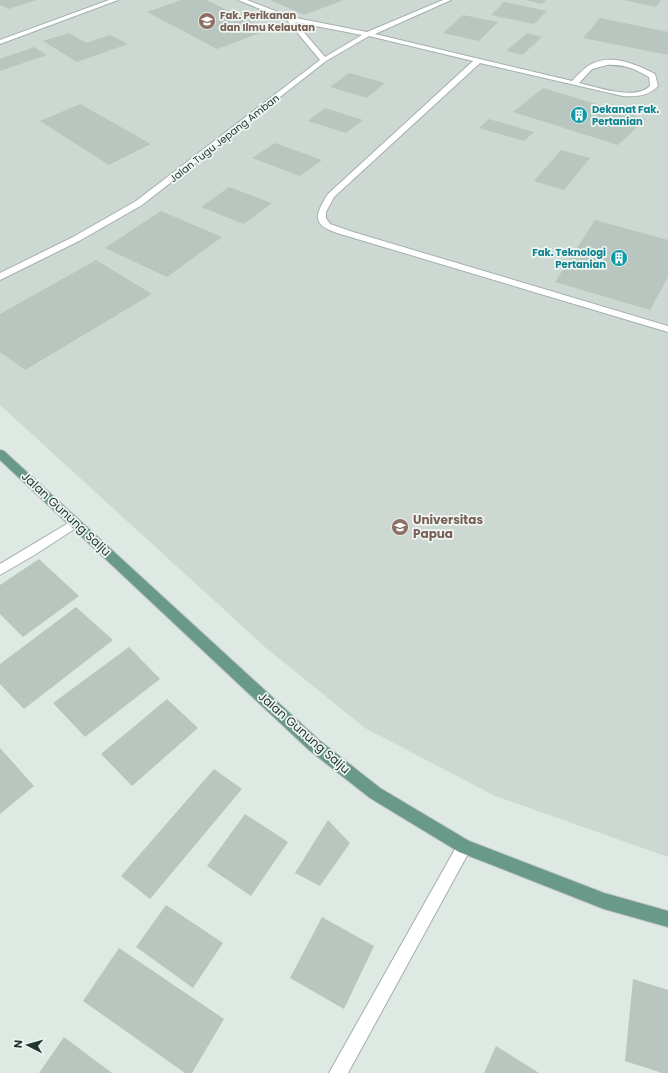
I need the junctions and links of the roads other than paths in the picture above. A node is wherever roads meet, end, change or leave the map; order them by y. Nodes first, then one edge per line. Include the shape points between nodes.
1 (115, 0) edge
2 (241, 0) edge
3 (448, 0) edge
4 (289, 19) junction
5 (368, 34) junction
6 (0, 42) edge
7 (324, 60) junction
8 (478, 61) junction
9 (574, 83) junction
10 (0, 277) edge
11 (668, 329) edge
12 (0, 454) edge
13 (75, 523) junction
14 (0, 570) edge
15 (464, 847) junction
16 (668, 919) edge
17 (338, 1073) edge

1 - 6 street
2 - 4 street
3 - 5 street, Jalan Tugu Jepang Amban
4 - 5 street
4 - 7 street
5 - 7 street, Jalan Tugu Jepang Amban
5 - 8 street
7 - 10 street, Jalan Tugu Jepang Amban via 139,203 76,239
8 - 9 street
8 - 11 street via 330,196 322,209 320,218 323,223 350,234
9 - 9 street via 622,94 636,94 648,91 654,86 652,76 639,68 602,62 590,68
12 - 13 main road, Jalan Gunung Salju
13 - 14 street
13 - 15 main road, Jalan Gunung Salju via 314,745 375,793
15 - 16 main road, Jalan Gunung Salju via 604,901
15 - 17 street

